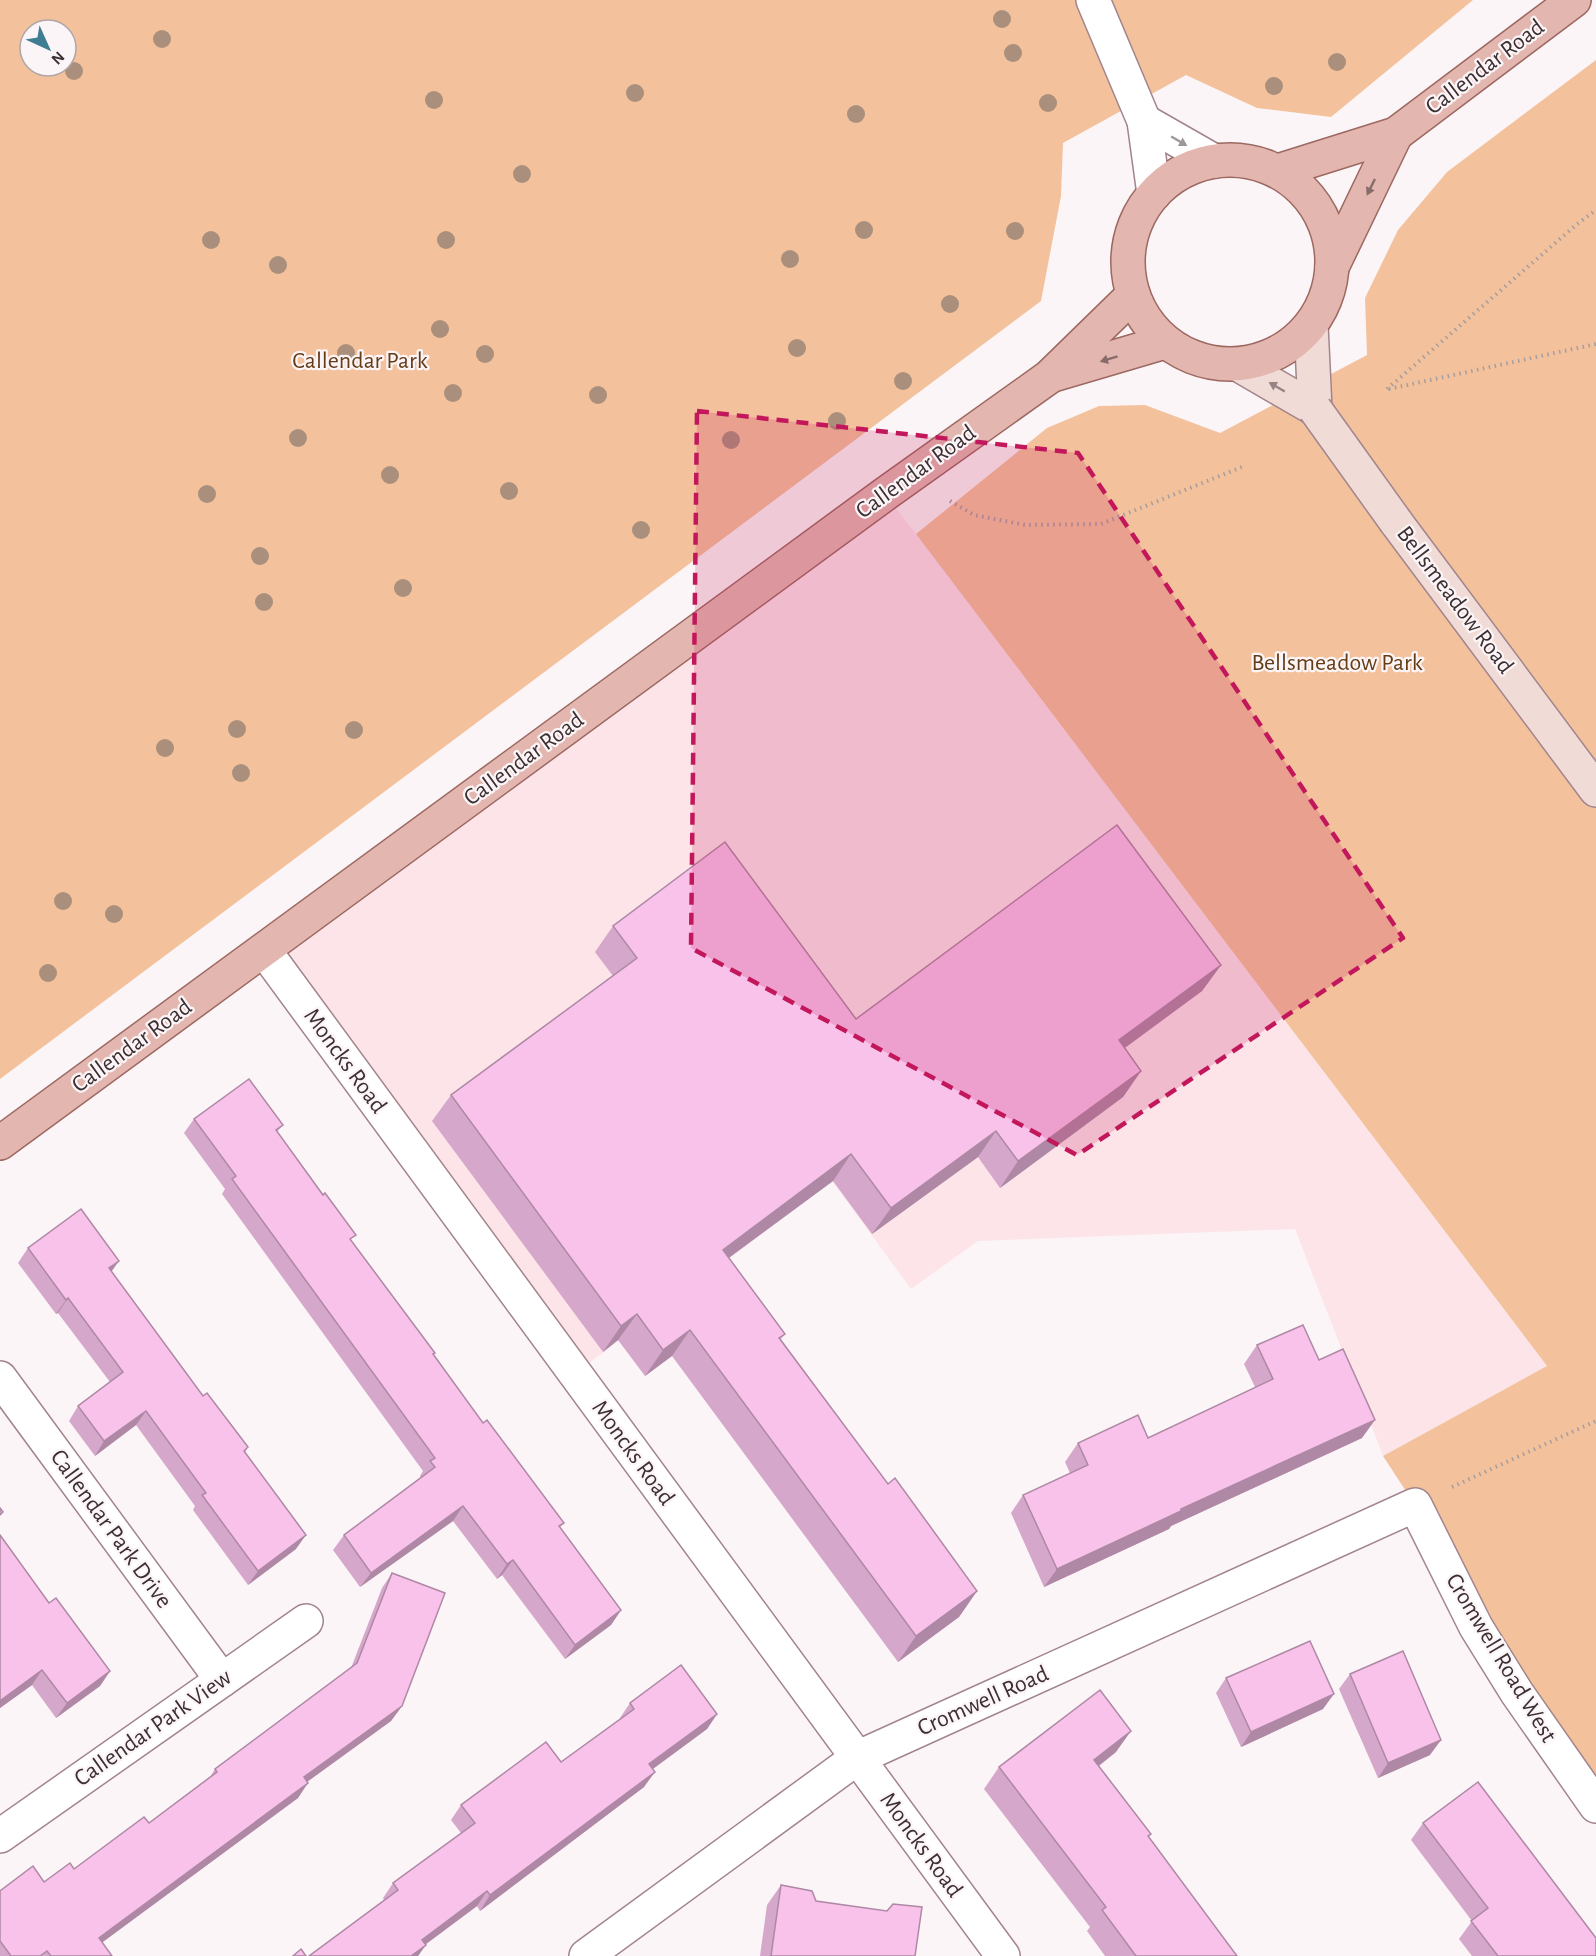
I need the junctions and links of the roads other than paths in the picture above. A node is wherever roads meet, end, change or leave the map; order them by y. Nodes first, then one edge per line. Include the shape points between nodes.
1 (1093, 0) edge
2 (1574, 0) edge
3 (1144, 121) junction
4 (1396, 134) junction
5 (1214, 161) junction
6 (1278, 171) junction
7 (1154, 194) junction
8 (1332, 267) junction
9 (1133, 295) junction
10 (1311, 325) junction
11 (1165, 342) junction
12 (1239, 365) junction
13 (1049, 377) junction
14 (1315, 409) junction
15 (1596, 790) edge
16 (264, 950) junction
17 (0, 1143) edge
18 (0, 1378) edge
19 (1414, 1505) joint
20 (306, 1621) dead end
21 (222, 1680) junction
22 (857, 1758) junction
23 (1596, 1806) edge
24 (0, 1836) edge
25 (586, 1956) edge
26 (1003, 1956) edge

1 - 3 street
2 - 4 main road, Callendar Road
3 -> 5 street
3 - 7 street
4 - 6 main road, Callendar Road
4 -> 8 main road, Callendar Road
5 - 6 main road via 1246,161
5 - 7 main road via 1181,172
6 - 8 main road via 1301,188 1319,211 1330,238
7 - 9 main road via 1138,216 1130,242 1128,269
8 - 10 main road via 1326,298
9 - 11 main road via 1146,321
9 - 13 main road, Callendar Road
10 - 12 main road via 1291,345 1267,358
10 - 14 main road
11 - 12 main road via 1187,356 1213,364
11 -> 13 main road, Callendar Road
14 -> 12 main road, Bellsmeadow Road
13 - 16 main road, Callendar Road
14 - 15 main road, Bellsmeadow Road, bridge
16 - 17 main road, Callendar Road
16 - 22 street, Moncks Road
18 - 21 street, Callendar Park Drive
19 - 22 street, Cromwell Road
19 - 23 street, Cromwell Road West via 1476,1627
20 - 21 street, Callendar Park View
21 - 24 street, Callendar Park View
22 - 25 street, Cromwell Road
22 - 26 street, Moncks Road

